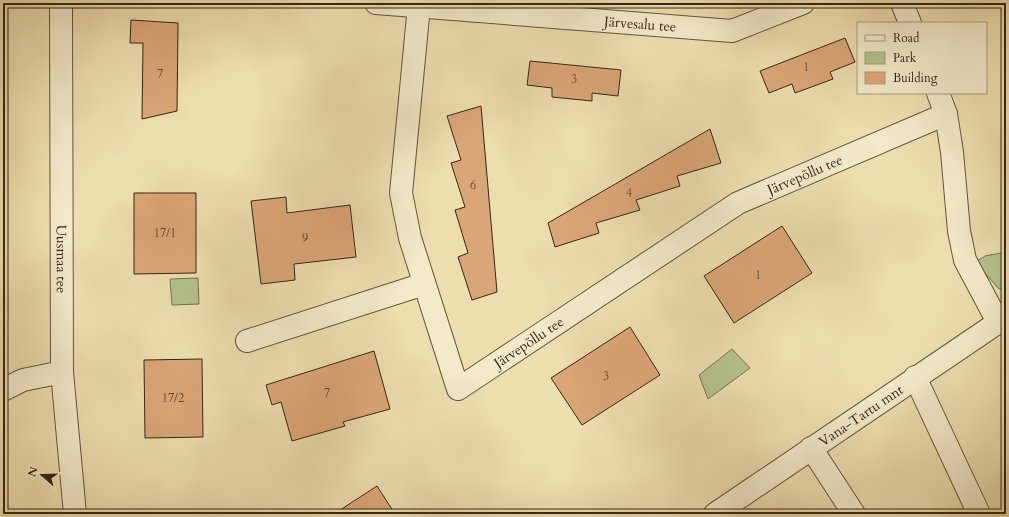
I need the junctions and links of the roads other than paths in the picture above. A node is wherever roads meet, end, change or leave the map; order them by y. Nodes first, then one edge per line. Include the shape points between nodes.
1 (61, 3) edge
2 (376, 3) edge
3 (803, 3) edge
4 (902, 3) edge
5 (419, 6) junction
6 (910, 22) edge
7 (938, 94) edge
8 (946, 114) junction
9 (424, 284) junction
10 (1002, 320) edge
11 (247, 342) dead end
12 (62, 372) junction
13 (916, 377) junction
14 (3, 390) edge
15 (811, 448) junction
16 (75, 514) edge
17 (715, 514) edge
18 (854, 514) edge
19 (979, 514) edge

1 - 12 street, Uusmaa tee
2 - 5 street, Järvesalu tee
3 - 5 street, Järvesalu tee via 732,32
4 - 6 street
5 - 9 street, Järvepõllu tee via 401,194 410,238
7 - 8 street
8 - 9 street, Järvepõllu tee via 738,203 458,389
8 - 10 street via 959,231 965,260
9 - 11 street
10 - 13 street, Vana-Tartu mnt
12 - 14 street via 23,380
12 - 16 street, Uusmaa tee
13 - 15 street, Vana-Tartu mnt
13 - 19 street
15 - 17 street, Vana-Tartu mnt
15 - 18 street

